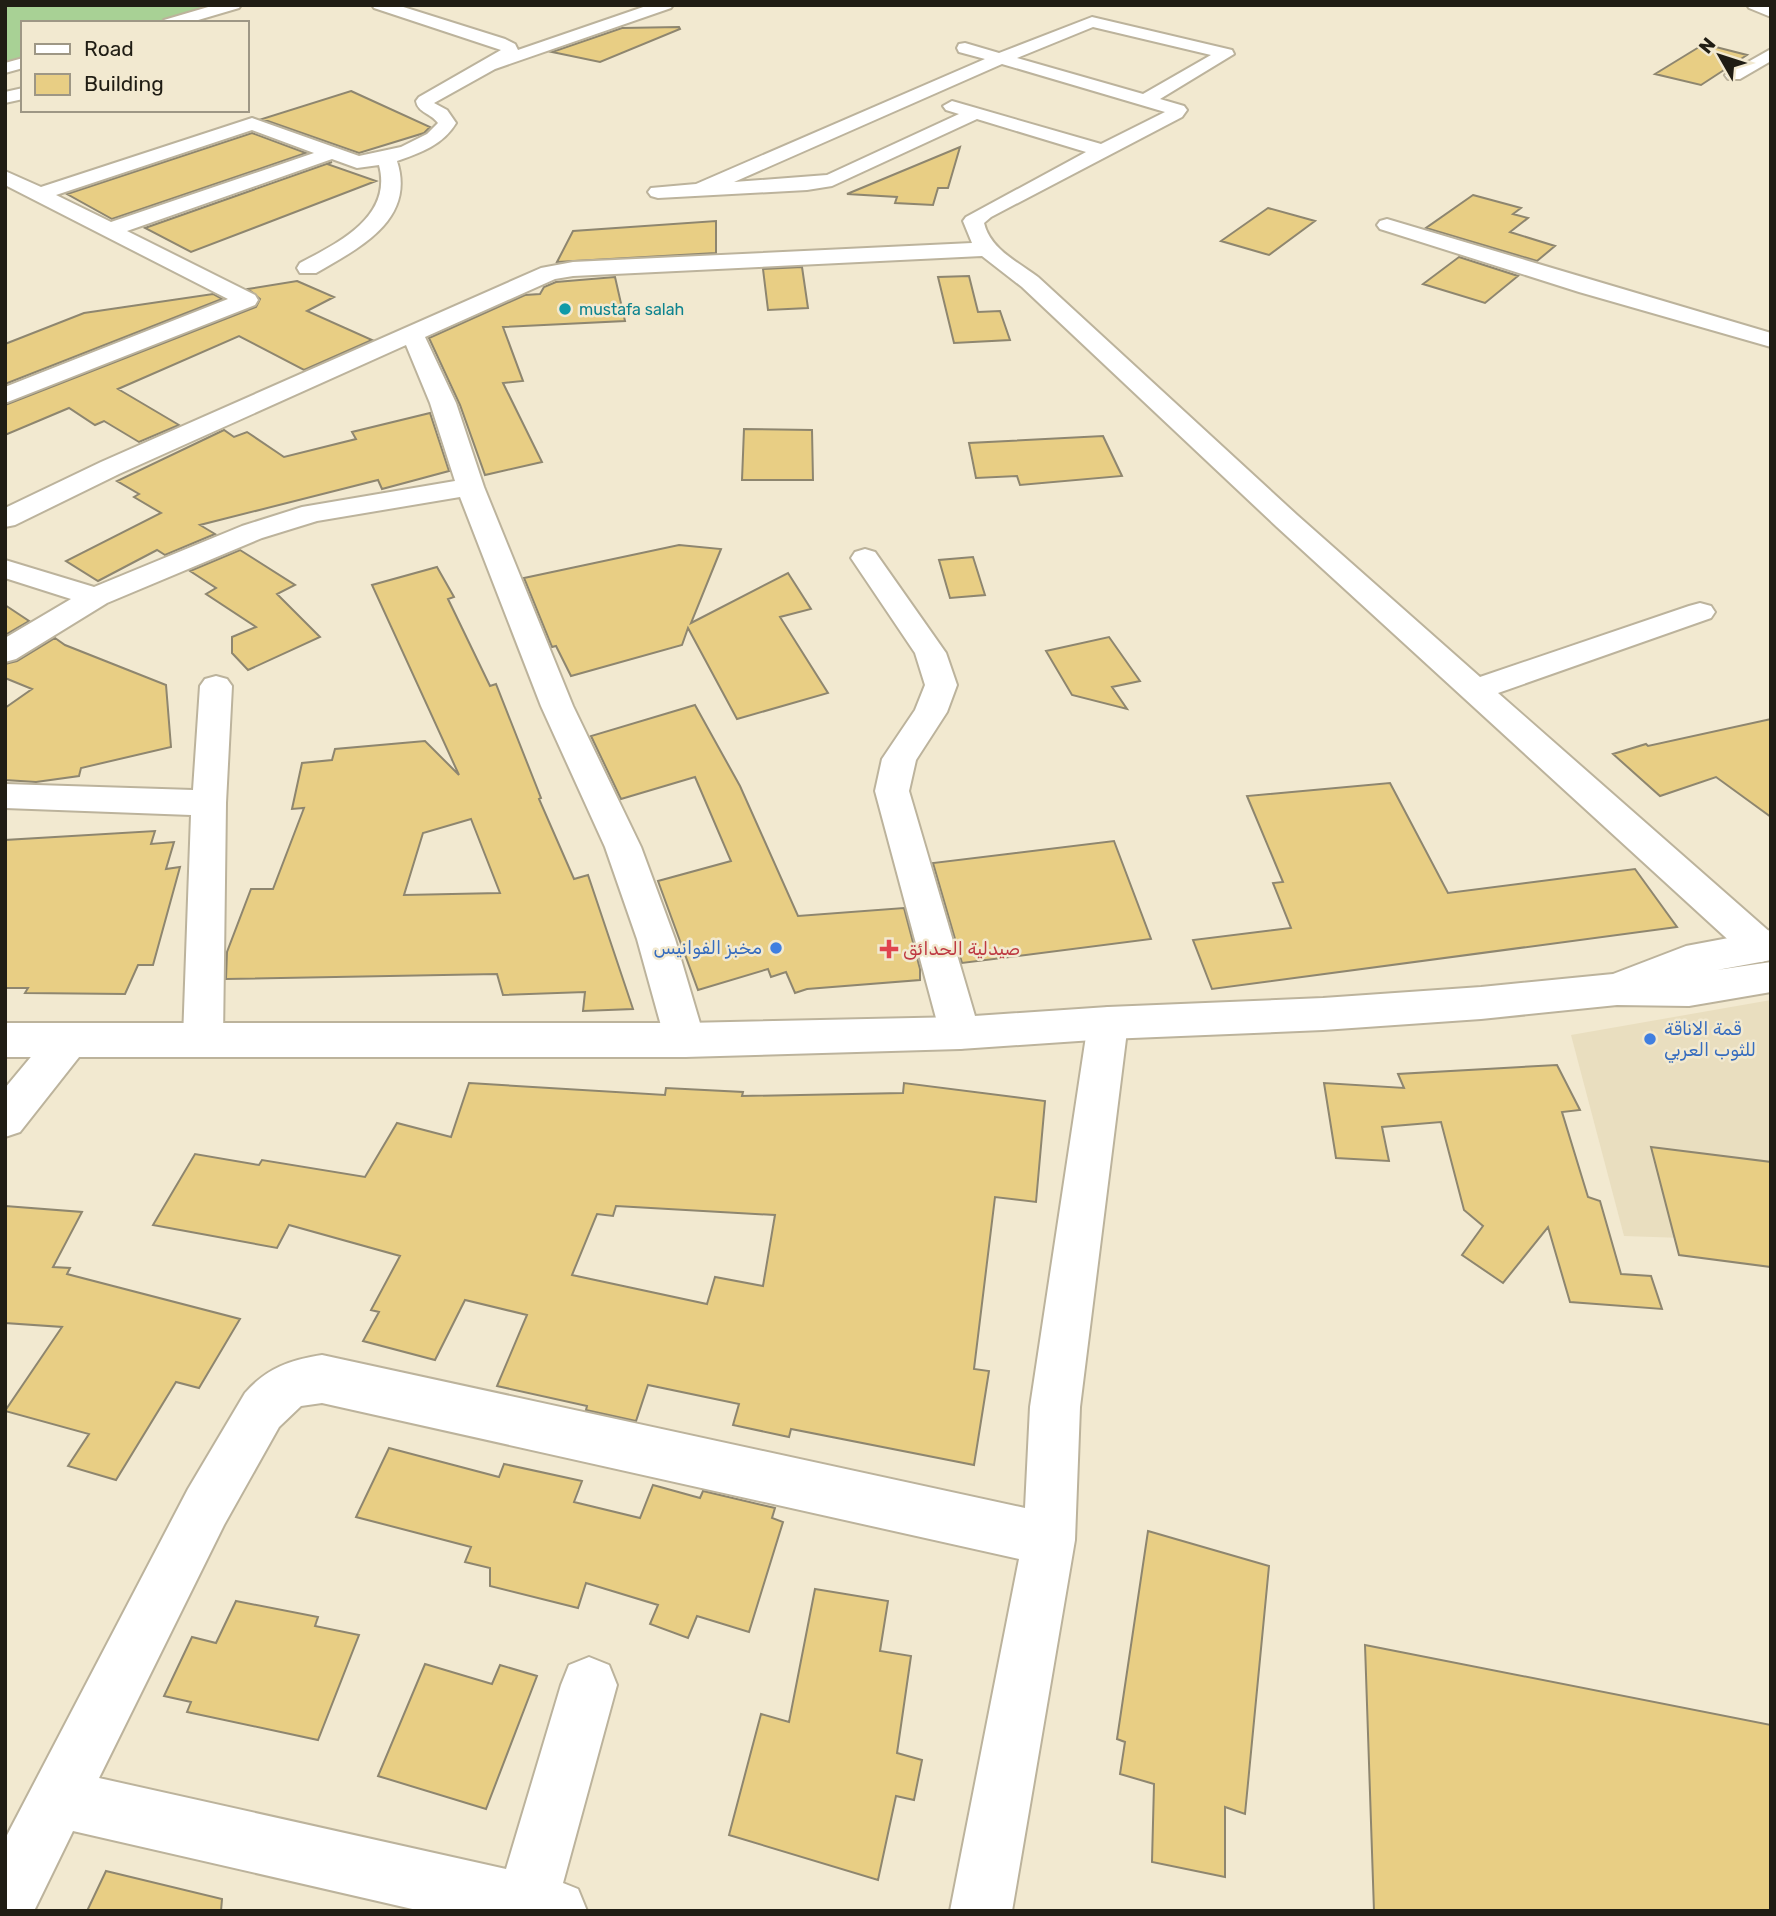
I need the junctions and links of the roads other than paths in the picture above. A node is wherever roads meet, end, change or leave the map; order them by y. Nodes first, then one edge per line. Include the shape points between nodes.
1 (233, 5) edge
2 (380, 5) edge
3 (665, 5) edge
4 (1755, 5) edge
5 (1771, 12) edge
6 (177, 21) edge
7 (965, 48) dead end
8 (1771, 54) edge
9 (1001, 58) junction
10 (495, 64) junction
11 (1734, 75) dead end
12 (916, 95) junction
13 (1147, 100) junction
14 (975, 113) junction
15 (1103, 151) junction
16 (332, 153) junction
17 (387, 159) junction
18 (5, 177) edge
19 (701, 189) junction
20 (658, 192) dead end
21 (40, 194) junction
22 (1387, 225) dead end
23 (112, 229) junction
24 (988, 249) junction
25 (308, 268) dead end
26 (412, 333) junction
27 (1771, 340) edge
28 (5, 397) edge
29 (470, 487) junction
30 (5, 519) edge
31 (866, 558) dead end
32 (5, 569) edge
33 (96, 597) junction
34 (1700, 612) dead end
35 (5, 652) edge
36 (216, 686) dead end
37 (1473, 690) junction
38 (5, 796) edge
39 (209, 803) junction
40 (1767, 956) edge
41 (1108, 1023) junction
42 (960, 1033) junction
43 (5, 1040) edge
44 (69, 1040) junction
45 (203, 1040) junction
46 (685, 1040) junction
47 (5, 1119) edge
48 (1049, 1541) junction
49 (589, 1685) dead end
50 (59, 1798) junction
51 (5, 1903) edge
52 (541, 1907) edge
53 (981, 1911) edge

1 - 6 street
2 - 10 street via 506,45 510,54
3 - 10 street
4 - 5 street
7 - 9 street
8 - 11 street
9 - 12 street
9 - 13 street
9 - 13 street via 1092,22 1226,54
10 - 17 street via 425,101 447,123 445,130
12 - 14 street
12 - 19 street
13 - 15 street via 1178,110
14 - 15 street
14 - 19 street via 832,180
15 - 24 street via 973,221 974,233
16 - 17 street via 357,162
16 - 21 street via 252,124
16 - 23 street
17 - 25 street via 392,183 380,216 352,242
18 - 21 street
19 - 20 street
21 - 23 street
22 - 27 street
23 - 28 street via 247,300
24 - 26 street via 573,269 536,277
24 - 37 street via 1030,282
26 - 29 street via 443,403
26 - 30 street
29 - 33 street via 312,513
29 - 46 street via 557,706 623,847
31 - 42 street via 930,653 941,685 931,712 899,759 892,791
32 - 33 street
33 - 35 street
34 - 37 street
36 - 39 street
37 - 40 street
38 - 39 street
39 - 45 street
40 - 41 street via 1689,990 1617,989 1402,1009
41 - 42 street
41 - 48 street via 1055,1408
42 - 46 street
43 - 44 street
44 - 45 street
44 - 47 street
45 - 46 street
48 - 50 street via 322,1379 292,1384 262,1410 206,1507
48 - 53 street
49 - 52 street
50 - 51 street
50 - 52 street

